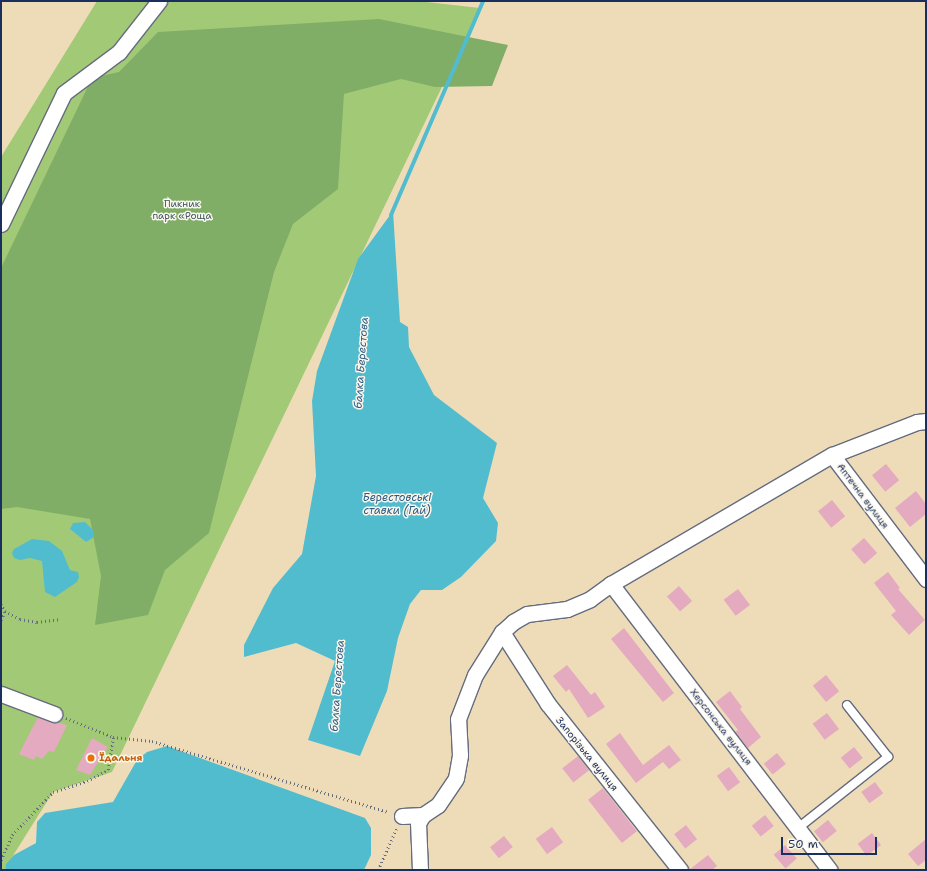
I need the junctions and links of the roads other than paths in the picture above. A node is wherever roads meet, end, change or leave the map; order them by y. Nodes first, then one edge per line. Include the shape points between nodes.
1 (159, 1) edge
2 (1, 224) edge
3 (926, 421) edge
4 (832, 455) junction
5 (926, 579) edge
6 (611, 584) junction
7 (502, 632) junction
8 (1, 694) edge
9 (847, 705) dead end
10 (54, 714) road end
11 (402, 816) road end
12 (423, 816) junction
13 (798, 828) junction
14 (420, 870) edge
15 (680, 870) edge
16 (830, 870) edge

1 - 2 street via 119,52 64,93
3 - 4 street, Аптечна вулиця via 917,422
4 - 5 street, Аптечна вулиця
4 - 6 street
6 - 7 street via 590,600 567,609 527,614
6 - 13 street, Херсонська вулиця
7 - 12 street via 475,675 458,719 460,756 456,778 438,805
7 - 15 street, Запорізька вулиця via 548,704
8 - 10 street
9 - 13 lane via 888,757
11 - 12 street
12 - 14 street via 418,823
13 - 16 street, Херсонська вулиця

